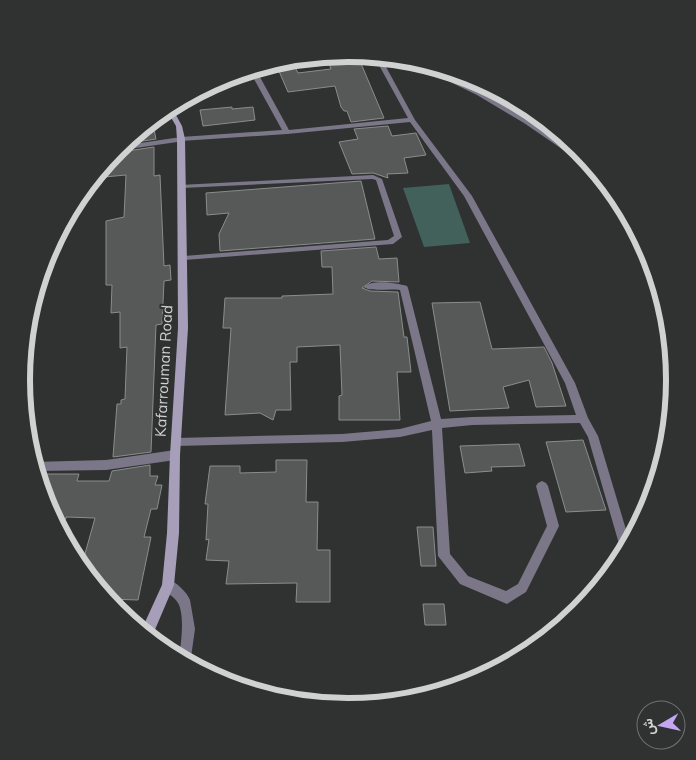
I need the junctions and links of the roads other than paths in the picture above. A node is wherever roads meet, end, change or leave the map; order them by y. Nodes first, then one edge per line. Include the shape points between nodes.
1 (381, 64) edge
2 (256, 76) edge
3 (456, 81) edge
4 (468, 85) edge
5 (471, 89) junction
6 (173, 115) edge
7 (412, 120) junction
8 (287, 132) junction
9 (181, 138) junction
10 (132, 146) edge
11 (569, 151) edge
12 (182, 186) junction
13 (184, 258) junction
14 (368, 287) dead end
15 (583, 419) junction
16 (437, 424) junction
17 (176, 442) junction
18 (175, 455) junction
19 (42, 466) edge
20 (542, 486) dead end
21 (623, 539) edge
22 (168, 584) junction
23 (149, 628) edge
24 (185, 653) edge

1 - 7 street
2 - 8 street
3 - 5 street
4 - 5 street
5 - 11 street
6 - 9 main road, Kafarrouman Road
7 - 8 street
7 - 15 street via 468,196 570,382
8 - 9 street
9 - 10 street
9 - 12 main road, Kafarrouman Road
12 - 13 main road, Kafarrouman Road
12 - 13 lane via 372,177 379,180 398,238 390,242
13 - 17 main road, Kafarrouman Road
14 - 16 street via 390,284 404,288
15 - 16 street
15 - 21 street via 593,436
16 - 17 street via 400,433 342,438
16 - 20 street via 444,556 464,580 507,598 522,588 553,526
17 - 18 main road, Kafarrouman Road
18 - 19 street via 106,465
18 - 22 main road, Kafarrouman Road
22 - 23 main road, Kafarrouman Road
22 - 24 street via 184,600 189,630

